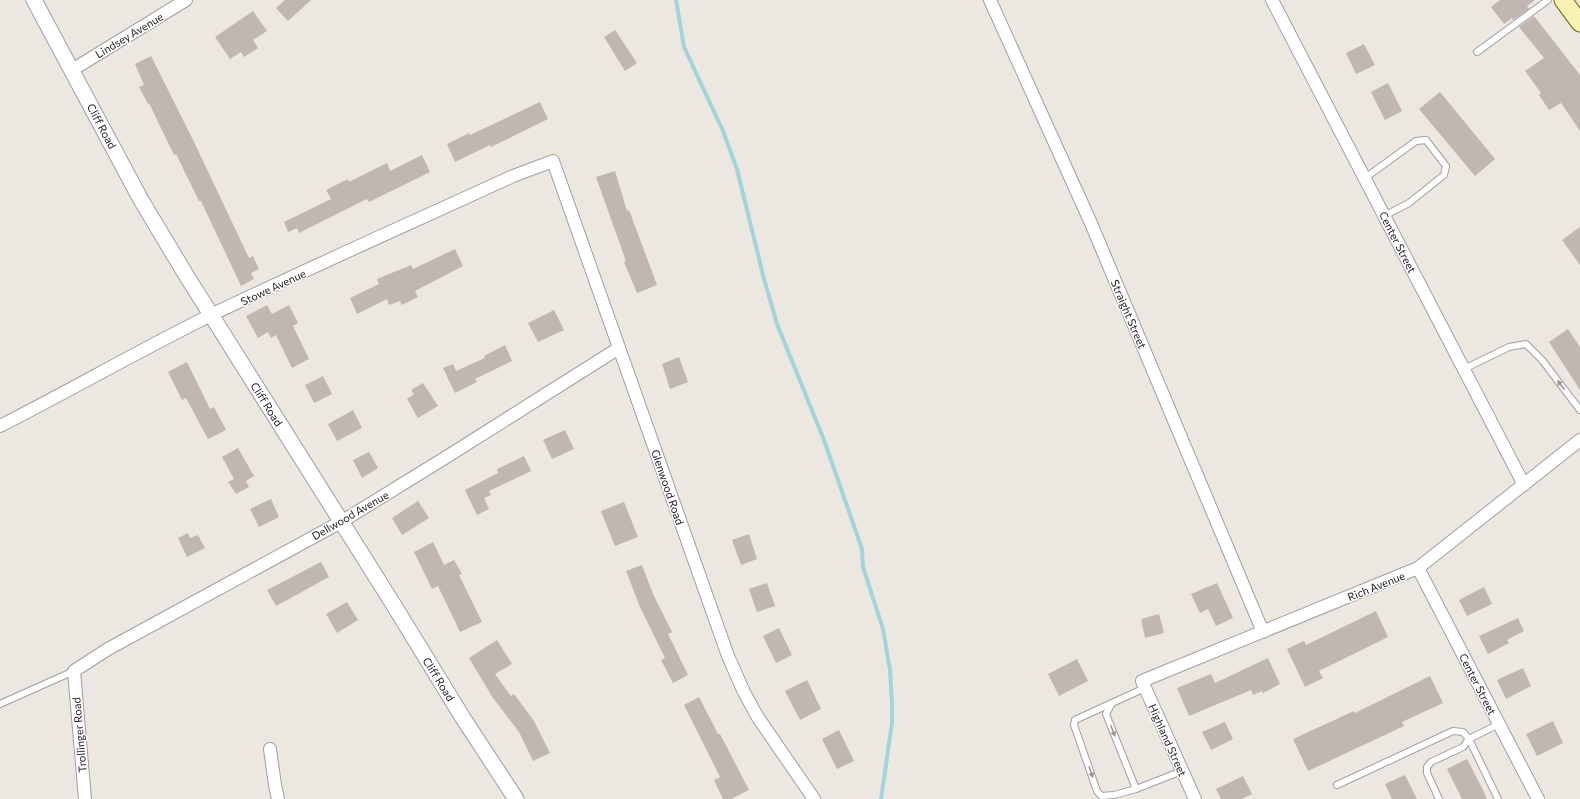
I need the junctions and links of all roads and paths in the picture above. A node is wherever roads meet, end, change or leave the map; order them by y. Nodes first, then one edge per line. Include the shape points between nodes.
1 (34, 0) edge
2 (186, 0) edge
3 (990, 0) edge
4 (1272, 0) edge
5 (1548, 0) edge
6 (1563, 0) edge
7 (1580, 23) edge
8 (1477, 52) dead end
9 (72, 70) junction
10 (553, 161) joint
11 (1365, 178) junction
12 (1384, 216) junction
13 (211, 316) junction
14 (619, 348) junction
15 (1464, 369) junction
16 (1580, 410) edge
17 (0, 426) edge
18 (1580, 440) edge
19 (1524, 485) junction
20 (341, 522) junction
21 (1418, 568) junction
22 (1263, 632) junction
23 (74, 671) junction
24 (1144, 684) junction
25 (1112, 703) junction
26 (0, 704) edge
27 (1499, 724) junction
28 (1469, 739) junction
29 (270, 749) dead end
30 (1182, 771) junction
31 (1337, 785) dead end
32 (1136, 789) junction
33 (85, 799) edge
34 (278, 799) edge
35 (516, 799) edge
36 (814, 799) edge
37 (1195, 799) edge
38 (1439, 799) edge
39 (1498, 799) edge
40 (1538, 799) edge

1 - 9 street, Cliff Road
2 - 9 street, Lindsey Avenue
3 - 22 street, Straight Street via 1090,221
4 - 11 street, Center Street
5 - 8 lane
6 - 7 main road
9 - 13 street, Cliff Road via 141,200
10 - 13 street, Stowe Avenue via 513,176
10 - 14 street, Glenwood Road
11 - 12 street, Center Street
11 - 12 lane via 1416,140 1426,140 1446,166 1444,175 1415,198
12 - 15 street, Center Street
13 - 17 street, Stowe Avenue
13 - 20 street, Cliff Road
14 - 20 street, Dellwood Avenue
14 - 36 street, Glenwood Road via 728,656 757,716
16 -> 15 lane via 1542,360 1526,344 1508,347
15 - 19 street, Center Street
18 - 19 street, Rich Avenue
19 - 21 street, Rich Avenue
20 - 23 street, Dellwood Avenue via 108,649
20 - 35 street, Cliff Road
21 - 22 street, Rich Avenue
21 - 27 street, Center Street
22 - 24 street, Rich Avenue
23 - 26 lane
23 - 33 street, Trollinger Road
24 - 25 lane
24 - 30 street, Highland Street
25 -> 32 lane via 1106,714
25 -> 32 lane via 1075,720 1074,725 1101,796
27 - 28 lane
27 - 40 street, Center Street
28 - 31 lane via 1463,732 1453,732
28 - 38 lane via 1463,747 1431,762 1427,767 1427,773
28 - 39 lane
29 - 34 street
30 - 32 lane
30 - 37 street, Highland Street

